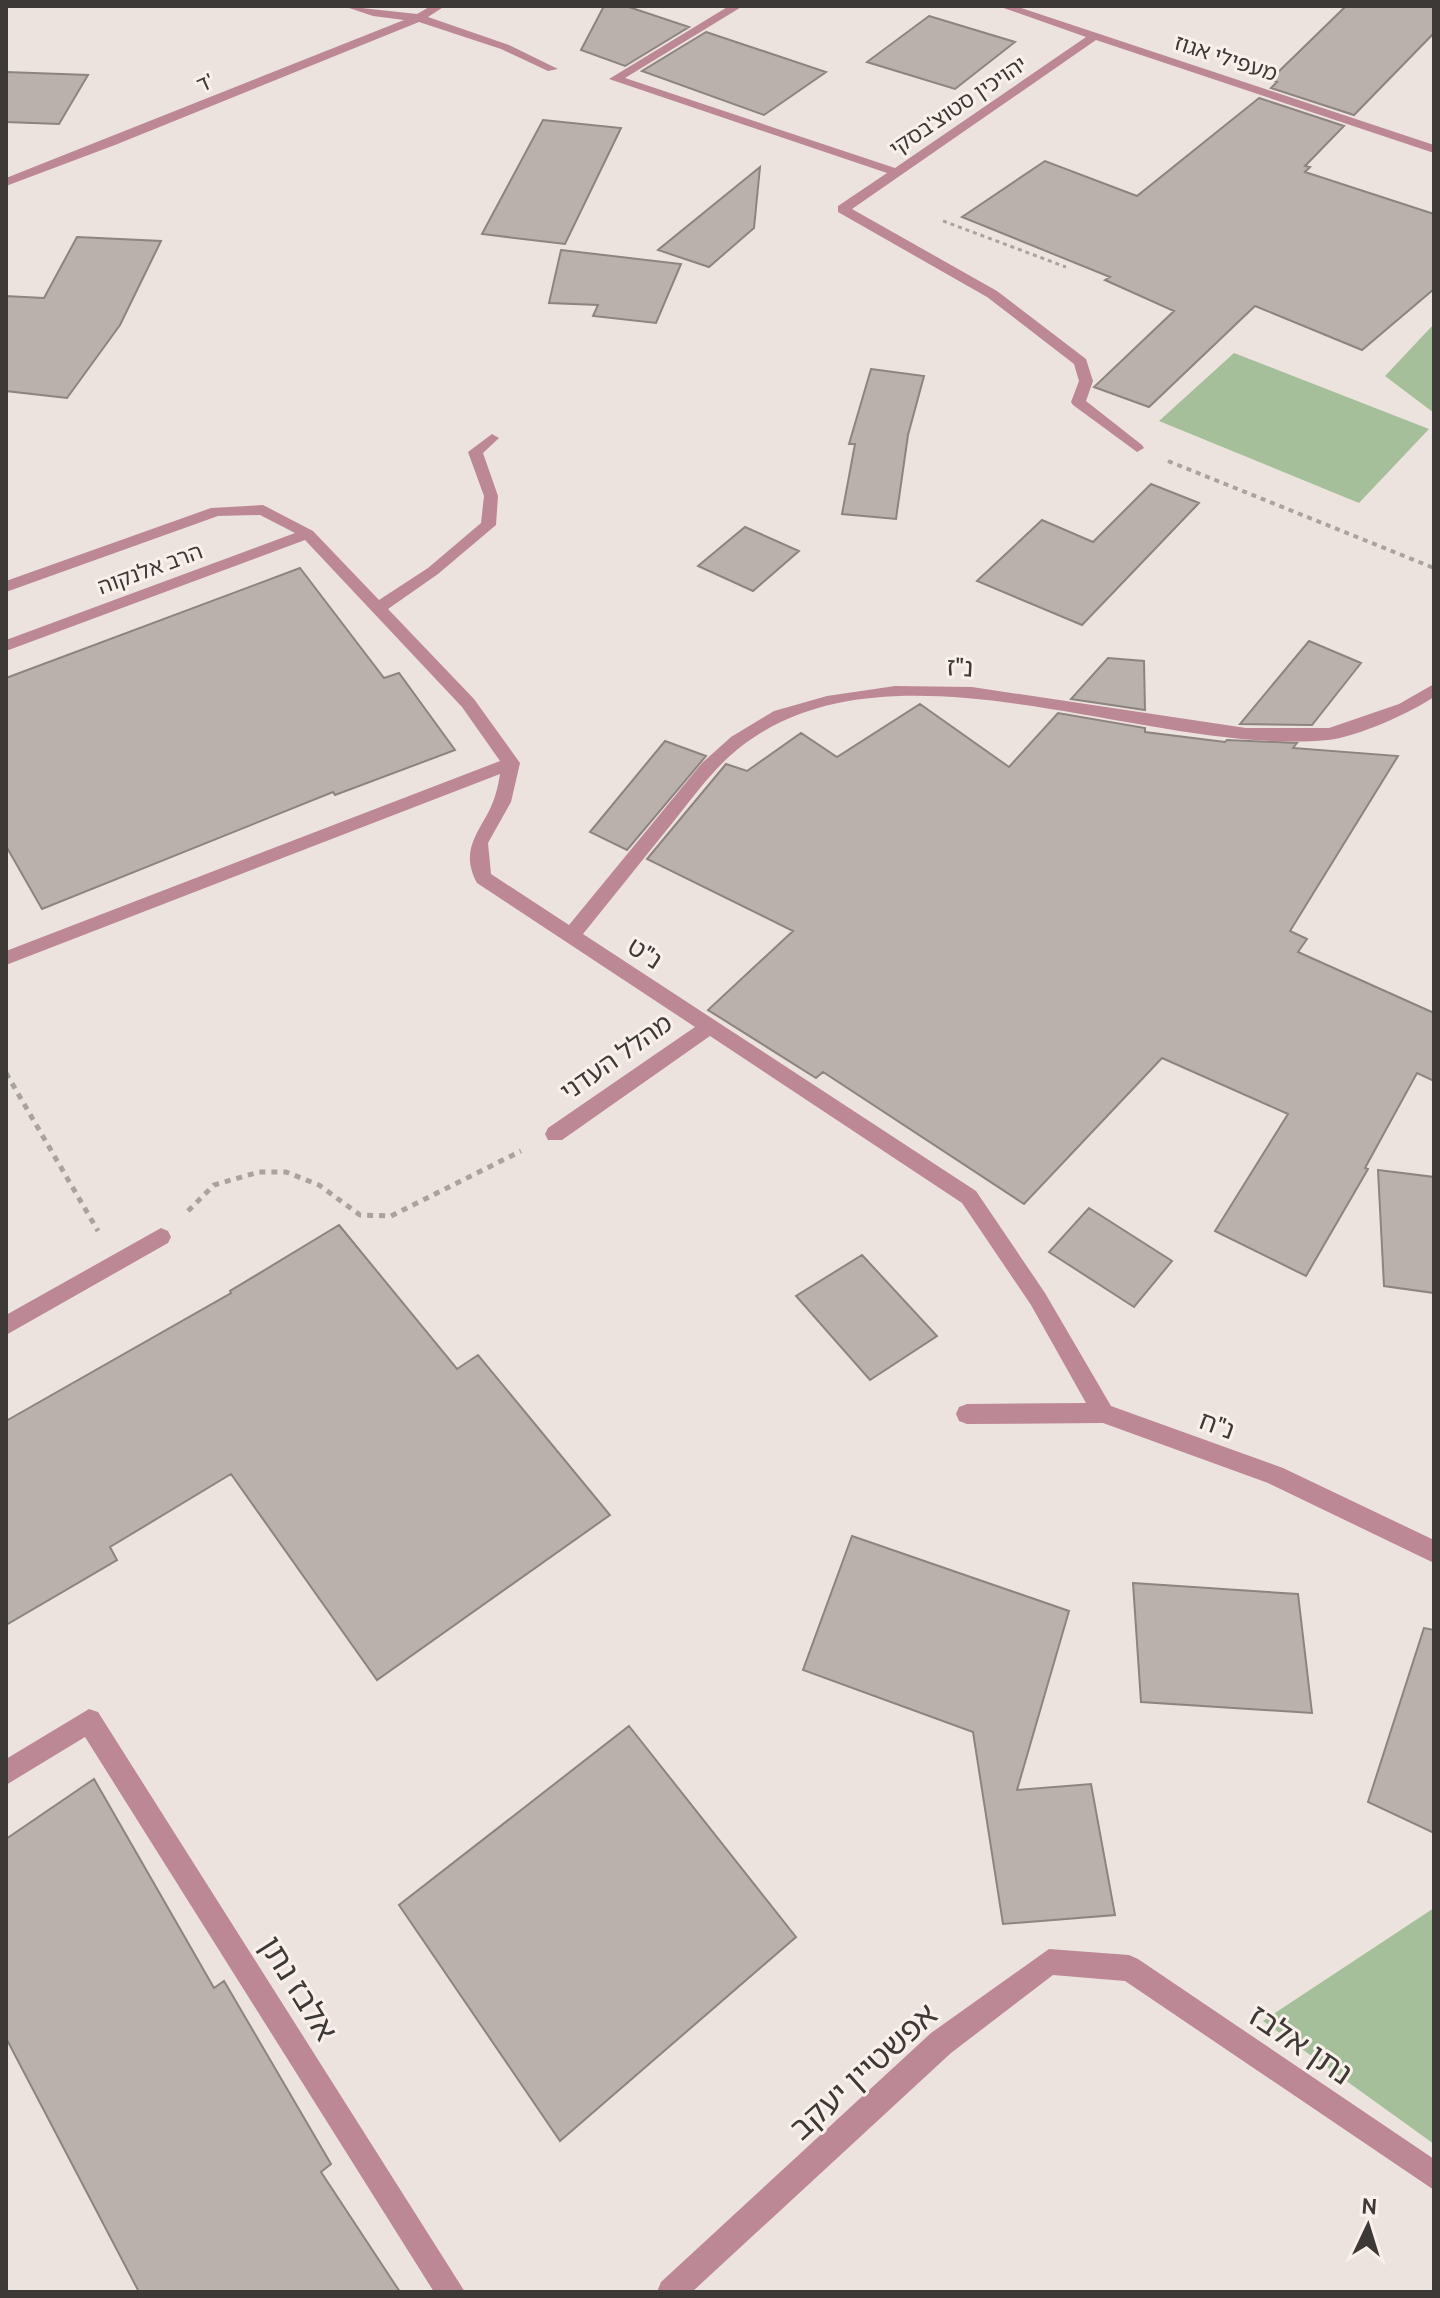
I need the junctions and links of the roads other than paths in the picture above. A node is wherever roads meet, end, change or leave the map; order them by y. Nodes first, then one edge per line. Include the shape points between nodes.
1 (349, 6) edge
2 (439, 6) edge
3 (737, 6) edge
4 (1004, 6) edge
5 (419, 18) junction
6 (1095, 36) junction
7 (552, 69) dead end
8 (1434, 149) edge
9 (896, 172) junction
10 (6, 182) edge
11 (492, 438) dead end
12 (1137, 448) road end
13 (308, 534) junction
14 (6, 587) edge
15 (380, 607) junction
16 (6, 646) edge
17 (1434, 689) edge
18 (511, 763) junction
19 (571, 936) junction
20 (6, 958) edge
21 (709, 1027) junction
22 (555, 1134) road end
23 (161, 1237) road end
24 (6, 1326) edge
25 (1103, 1413) junction
26 (967, 1414) dead end
27 (1434, 1552) edge
28 (6, 1773) edge
29 (1129, 1968) joint
30 (1434, 2176) edge
31 (451, 2292) edge
32 (671, 2292) edge

1 - 5 street
2 - 5 street, ד'
3 - 9 street via 615,79
4 - 6 street, מעפילי אגוז
5 - 7 street
5 - 10 street, ד'
6 - 8 street, מעפילי אגוז
6 - 9 street, יהויכין סטוצ'בסקי
9 - 12 street, יהויכין סטוצ'בסקי via 843,209 992,294 1081,362 1086,381 1078,402
11 - 15 street via 475,452 491,496 488,525
13 - 14 street, הרב אלנקוה via 263,510 216,511
13 - 15 street
13 - 16 street, הרב אלנקוה
15 - 18 street via 468,703
17 - 19 street, נ"ז via 1405,708 1330,734 1246,734 972,692 895,691 780,715 737,741 708,767
18 - 19 street, נ"ט via 502,802 480,836 476,857 483,878
18 - 20 street
19 - 21 street, נ"ט
21 - 22 street, מהלל העדני
21 - 25 street, נ"ט via 969,1197 1038,1299
23 - 24 street
25 - 26 street, נ"ח
25 - 27 street, נ"ח via 1275,1475
28 - 31 street, אלבז נתן via 89,1721
29 - 30 street, נתן אלבז
29 - 32 street, אפשטיין יעקב via 1049,1962 941,2043

